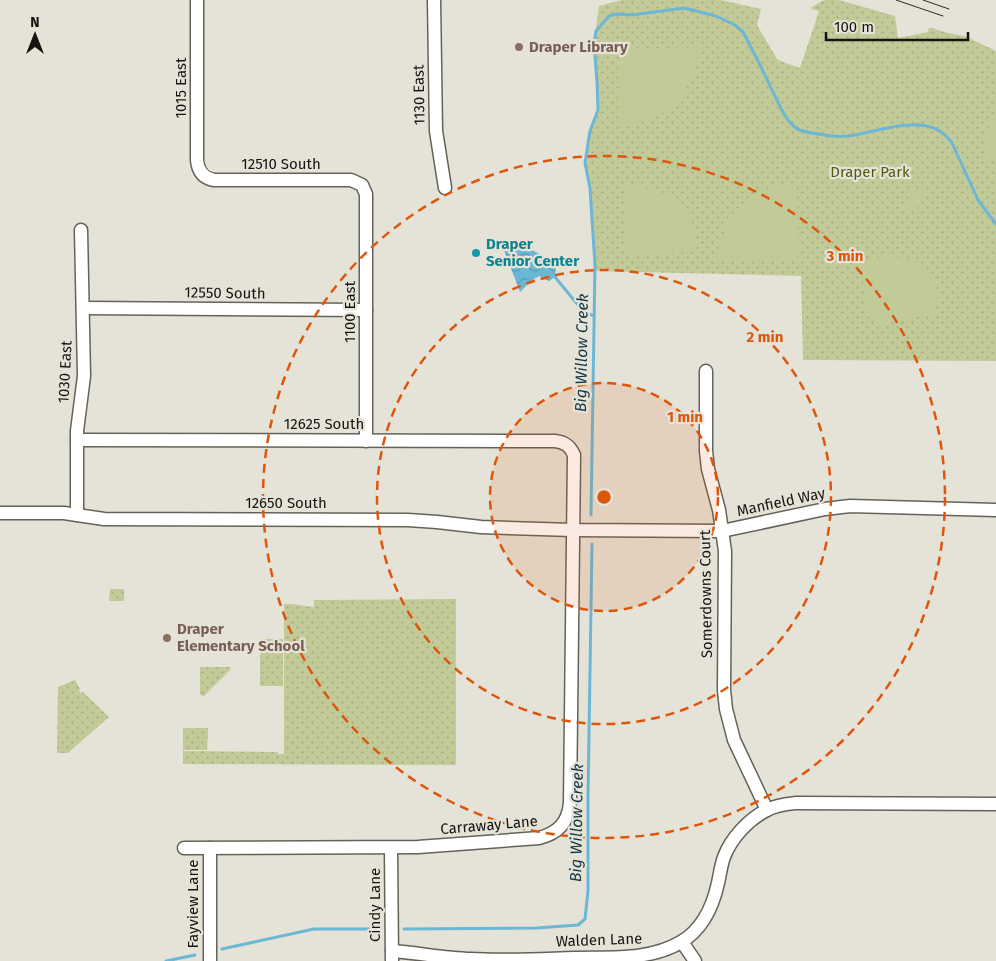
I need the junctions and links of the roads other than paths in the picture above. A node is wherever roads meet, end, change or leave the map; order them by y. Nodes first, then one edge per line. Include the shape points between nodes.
1 (197, 0) edge
2 (434, 0) edge
3 (202, 174) joint
4 (362, 185) joint
5 (445, 188) dead end
6 (81, 230) dead end
7 (83, 308) junction
8 (366, 310) junction
9 (706, 371) dead end
10 (77, 440) junction
11 (366, 440) junction
12 (569, 447) joint
13 (996, 510) edge
14 (0, 513) edge
15 (77, 515) junction
16 (573, 530) junction
17 (722, 532) junction
18 (996, 804) edge
19 (767, 810) junction
20 (184, 848) dead end
21 (210, 848) junction
22 (392, 848) junction
23 (682, 942) junction
24 (392, 956) edge
25 (210, 961) edge
26 (695, 961) edge

1 - 3 street, 1015 East via 197,160
2 - 5 street, 1130 East via 436,131
3 - 4 street, 12510 South via 214,180 351,180
4 - 8 street, 1100 East via 367,199
6 - 7 street, 1030 East
7 - 8 street, 12550 South
7 - 10 street, 1030 East via 84,376
8 - 11 street, 1100 East
9 - 17 street, Somerdowns Court via 706,451
10 - 11 street, 12625 South
10 - 15 street, 1030 East
11 - 12 street, 12625 South via 555,441
12 - 16 street, Carraway Lane via 574,455
13 - 17 street, Manfield Way via 850,506
14 - 15 street, 12650 South
15 - 16 street, 12650 South via 111,520 408,520
16 - 17 street, Manfield Way
16 - 22 street, Carraway Lane via 570,809 565,821 551,834 539,838
17 - 19 street, Somerdowns Court via 726,709 734,740
18 - 19 street, Walden Lane via 796,803
19 - 23 street, Walden Lane via 746,825 731,844 724,855 716,893 705,920
20 - 21 street, Carraway Lane
21 - 22 street, Carraway Lane
21 - 25 street, Fayview Lane
22 - 24 street, Cindy Lane
23 - 24 street, Walden Lane via 654,954 628,957 474,959
23 - 26 street

